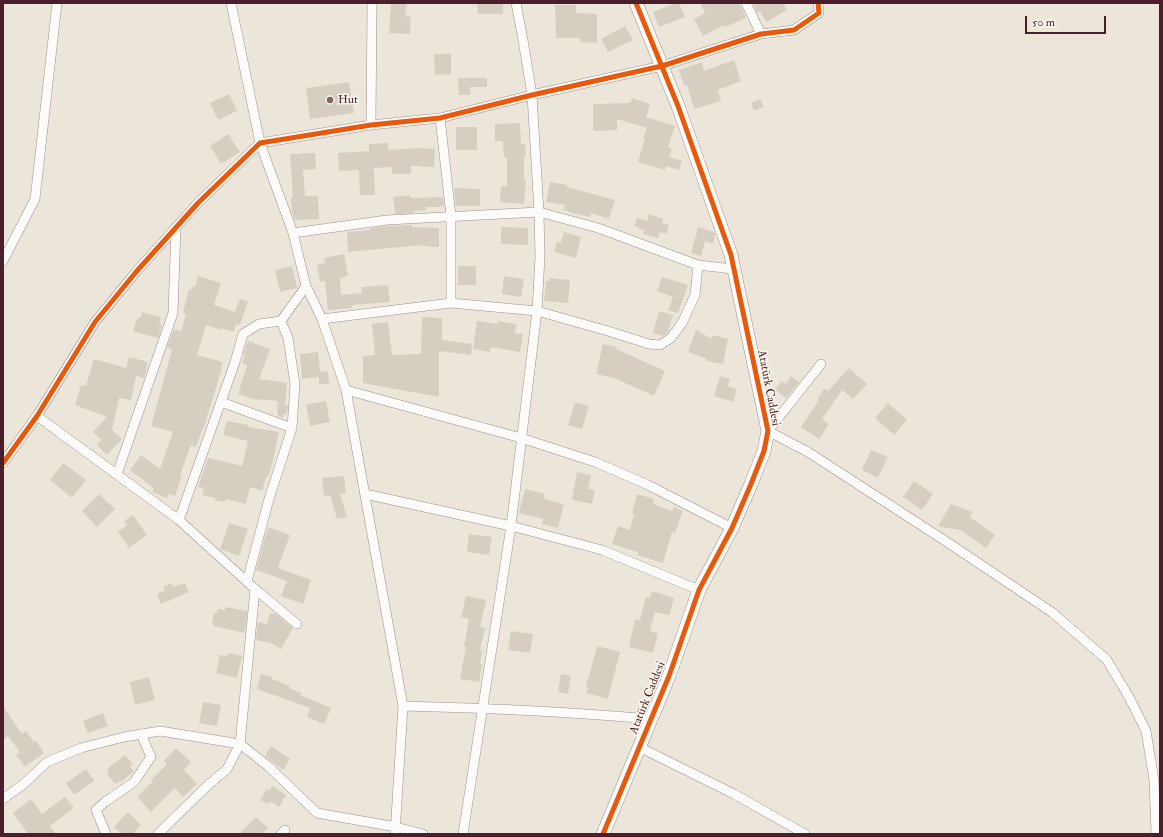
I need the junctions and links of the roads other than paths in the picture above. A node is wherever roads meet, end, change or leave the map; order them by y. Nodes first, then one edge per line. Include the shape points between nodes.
1 (57, 3) edge
2 (231, 3) edge
3 (372, 3) edge
4 (516, 3) edge
5 (636, 3) edge
6 (746, 3) edge
7 (818, 3) edge
8 (761, 34) junction
9 (662, 66) junction
10 (532, 95) junction
11 (440, 118) junction
12 (371, 125) junction
13 (260, 143) junction
14 (539, 212) junction
15 (451, 216) junction
16 (176, 227) junction
17 (293, 233) junction
18 (3, 261) edge
19 (698, 264) junction
20 (733, 269) junction
21 (306, 286) junction
22 (451, 303) junction
23 (537, 311) junction
24 (322, 319) junction
25 (281, 321) junction
26 (821, 364) dead end
27 (346, 390) junction
28 (221, 402) junction
29 (37, 416) junction
30 (292, 428) junction
31 (768, 431) junction
32 (522, 438) junction
33 (3, 463) edge
34 (117, 474) junction
35 (365, 494) junction
36 (180, 520) junction
37 (511, 526) junction
38 (732, 528) junction
39 (246, 581) junction
40 (255, 589) junction
41 (699, 590) junction
42 (298, 624) dead end
43 (403, 706) junction
44 (483, 708) junction
45 (651, 719) junction
46 (142, 734) junction
47 (240, 744) junction
48 (639, 747) junction
49 (3, 799) edge
50 (395, 830) edge
51 (106, 834) edge
52 (158, 834) edge
53 (423, 834) edge
54 (463, 834) edge
55 (603, 834) edge
56 (805, 834) edge
57 (1156, 834) edge

1 - 18 street via 35,199
2 - 13 street
3 - 12 street
4 - 10 street
5 - 9 street, Atatürk Caddesi
6 - 8 street
7 - 8 street via 819,13 794,30
8 - 9 street
9 - 10 street
9 - 20 street, Atatürk Caddesi
10 - 11 street
10 - 14 street
11 - 12 street
11 - 15 street
12 - 13 street
13 - 16 street
13 - 17 street
14 - 15 street
14 - 19 street via 598,228
14 - 23 street
15 - 17 street via 387,220
15 - 22 street
16 - 29 street via 95,322
16 - 34 street via 172,313
17 - 21 street
19 - 20 street
19 - 23 street via 695,295 682,324 660,345
20 - 31 street, Atatürk Caddesi
21 - 24 street
21 - 25 street
22 - 23 street
22 - 24 street
23 - 32 street
24 - 27 street
25 - 28 street via 260,324 243,334
25 - 30 street via 288,338 295,384
26 - 31 street
27 - 32 street
27 - 35 street
28 - 30 street
28 - 36 street
29 - 33 street
29 - 34 street
30 - 39 street
31 - 38 street, Atatürk Caddesi via 764,451
31 - 57 street via 808,452 1046,608 1107,660 1146,731 1154,780
32 - 37 street
32 - 38 street via 595,462 646,484
34 - 36 street
35 - 37 street
35 - 43 street
36 - 39 street
37 - 41 street via 602,550
37 - 44 street
38 - 41 street, Atatürk Caddesi
39 - 40 street
40 - 42 street
40 - 47 street
41 - 45 street, Atatürk Caddesi
43 - 44 street
43 - 50 street
44 - 45 street
44 - 54 street
45 - 48 street, Atatürk Caddesi
46 - 47 street via 160,731
46 - 49 street via 81,748 47,762
46 - 51 street via 151,757 134,782 96,810
47 - 50 street via 268,766 317,813
47 - 52 street via 227,769
48 - 55 street, Atatürk Caddesi
48 - 56 street via 734,794
50 - 53 street

